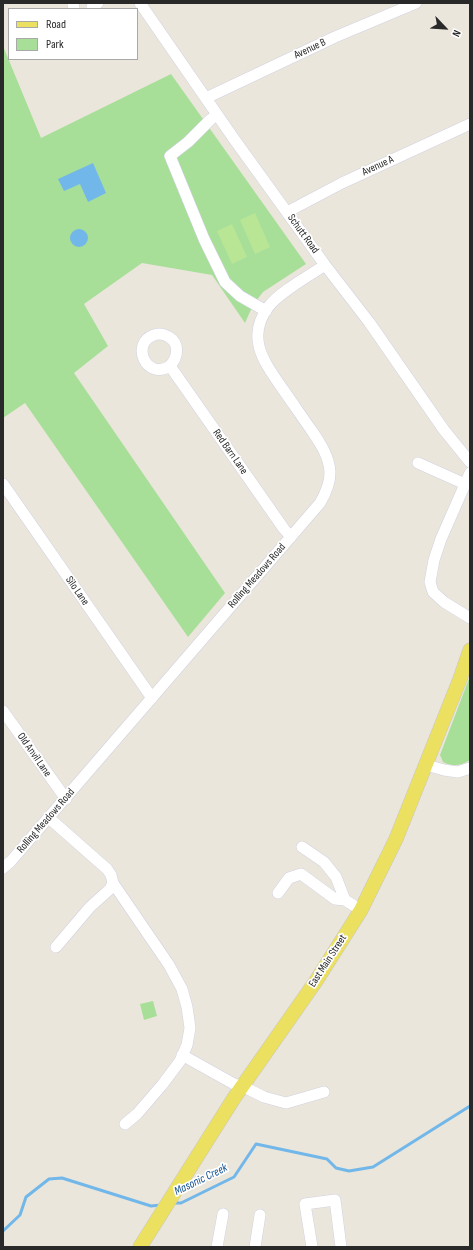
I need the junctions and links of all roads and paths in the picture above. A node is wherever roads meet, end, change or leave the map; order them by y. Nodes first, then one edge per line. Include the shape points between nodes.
1 (140, 3) edge
2 (416, 3) edge
3 (206, 98) junction
4 (217, 115) junction
5 (470, 124) edge
6 (287, 212) junction
7 (325, 265) junction
8 (266, 311) junction
9 (170, 366) dead end
10 (470, 462) edge
11 (418, 463) dead end
12 (470, 473) edge
13 (3, 484) edge
14 (465, 484) junction
15 (291, 537) junction
16 (470, 618) edge
17 (470, 650) edge
18 (152, 698) junction
19 (3, 711) edge
20 (426, 765) junction
21 (470, 768) edge
22 (66, 799) junction
23 (49, 818) junction
24 (302, 847) dead end
25 (3, 868) edge
26 (113, 883) junction
27 (278, 892) dead end
28 (345, 900) junction
29 (361, 910) junction
30 (56, 947) dead end
31 (182, 1056) junction
32 (242, 1086) junction
33 (324, 1092) dead end
34 (125, 1124) dead end
35 (223, 1214) dead end
36 (260, 1215) dead end
37 (140, 1247) edge
38 (217, 1247) edge
39 (255, 1247) edge
40 (312, 1247) edge
41 (341, 1247) edge

1 - 3 street, Schutt Road
2 - 3 street, Avenue B
3 - 4 street, Schutt Road
4 - 6 street, Schutt Road
4 - 8 street via 170,156 225,282 240,296
5 - 6 street, Avenue A via 342,183
6 - 7 street, Schutt Road
7 - 8 street, Rolling Meadows Road via 281,295
7 - 10 street, Schutt Road
8 - 15 street, Rolling Meadows Road via 258,333 262,359 317,439 326,455 330,471 328,486 320,503
9 - 15 street, Red Barn Lane
11 - 14 street
12 - 14 street
13 - 18 street, Silo Lane
14 - 16 street via 441,539 430,582 433,592 444,602
15 - 18 street, Rolling Meadows Road
17 - 20 main road, East Main Street
18 - 22 street, Rolling Meadows Road
19 - 22 street, Old Anvil Lane
20 - 21 street via 458,772
20 - 29 main road, East Main Street via 396,839
22 - 23 street, Rolling Meadows Road
23 - 25 street, Rolling Meadows Road
23 - 26 street via 107,869
24 - 28 street via 324,862 336,877
26 - 30 street
26 - 31 street via 165,959 182,989 190,1028
27 - 28 street via 289,878 301,874 335,899
28 - 29 street
29 - 32 main road, East Main Street via 316,981
31 - 32 street
31 - 34 street via 162,1085
32 - 33 street via 264,1097 286,1103
32 - 37 main road, East Main Street
35 - 38 street
36 - 39 street
40 - 41 street via 305,1204 335,1200

